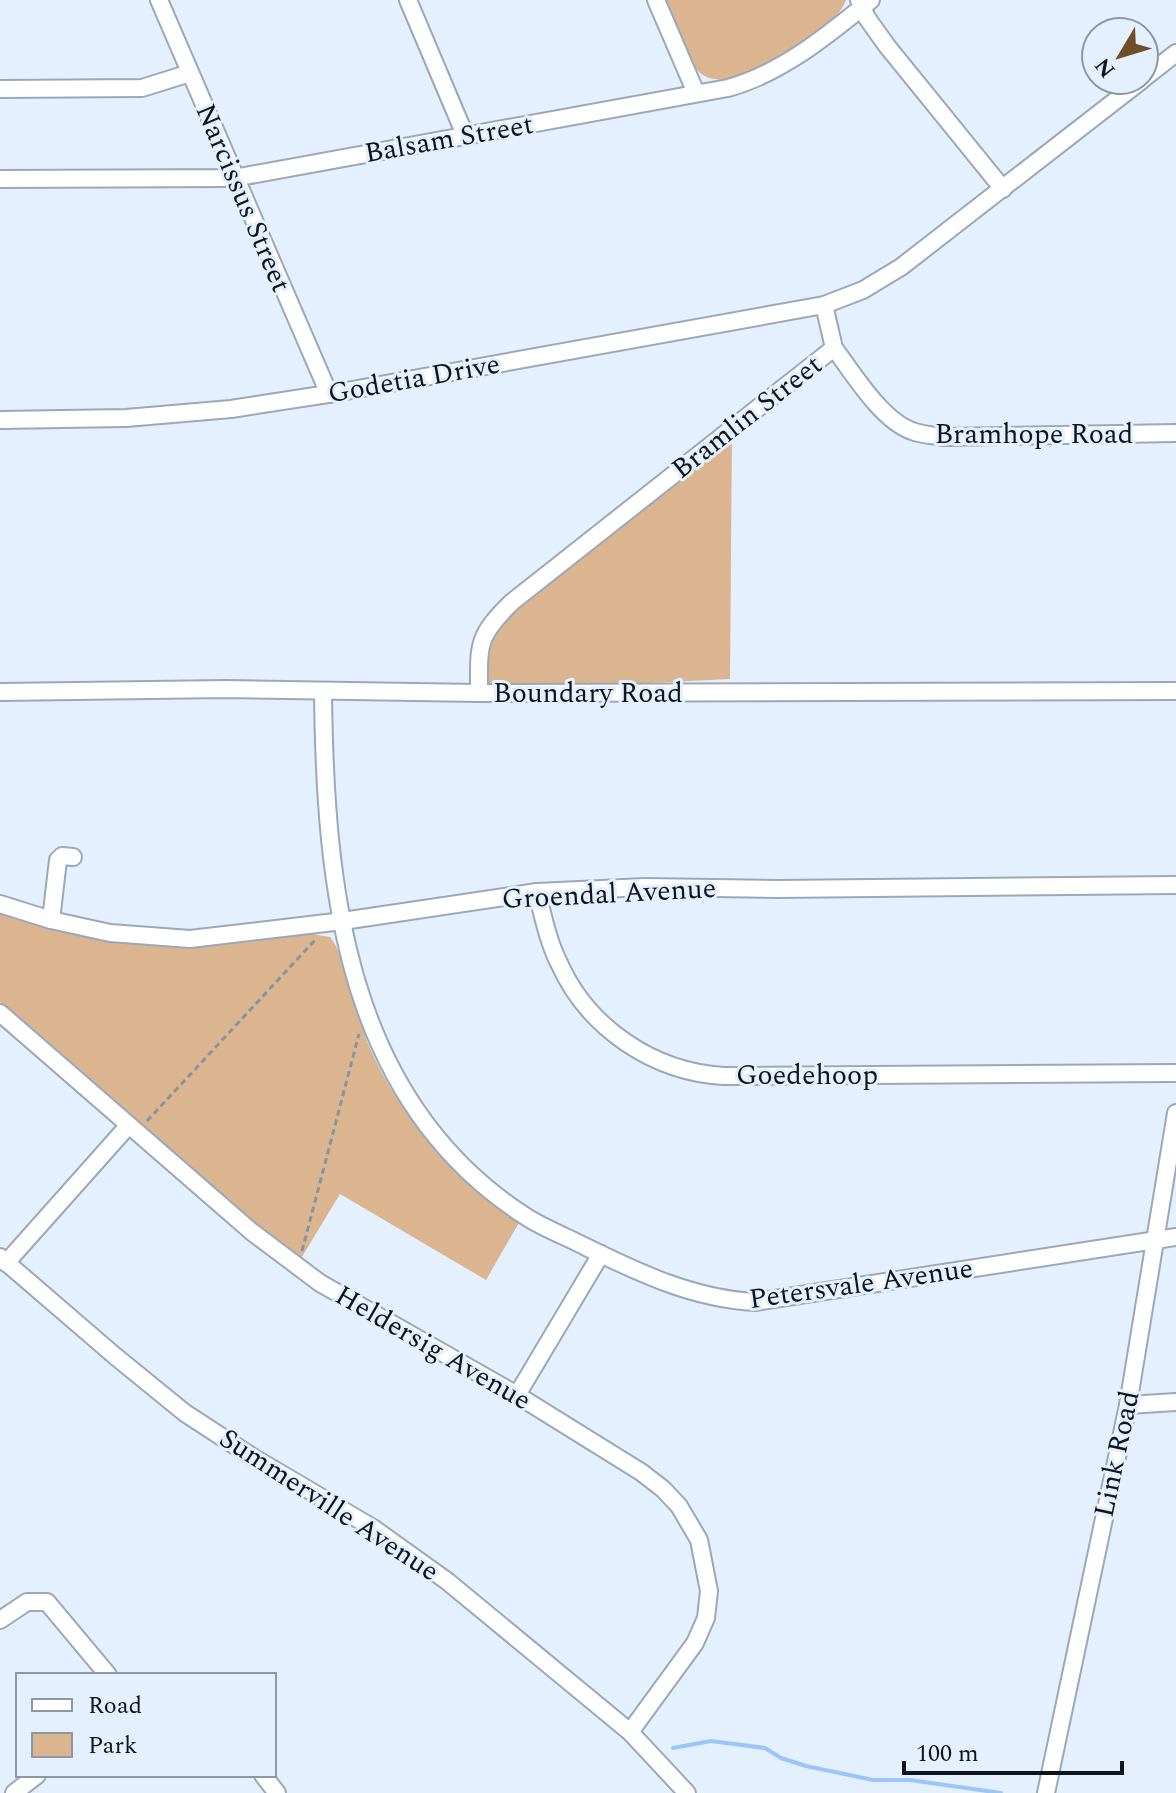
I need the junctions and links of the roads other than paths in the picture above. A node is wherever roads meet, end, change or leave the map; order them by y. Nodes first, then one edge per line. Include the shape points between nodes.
1 (159, 0) edge
2 (408, 0) edge
3 (656, 0) edge
4 (864, 3) edge
5 (1176, 53) edge
6 (1160, 66) edge
7 (190, 73) junction
8 (0, 89) edge
9 (696, 93) junction
10 (1121, 96) edge
11 (465, 135) junction
12 (234, 178) junction
13 (0, 179) edge
14 (1003, 189) junction
15 (824, 305) junction
16 (834, 348) junction
17 (329, 394) junction
18 (0, 420) edge
19 (1176, 433) edge
20 (1176, 691) edge
21 (0, 692) edge
22 (323, 692) junction
23 (479, 693) junction
24 (73, 857) dead end
25 (1176, 885) edge
26 (537, 892) junction
27 (0, 904) edge
28 (51, 920) junction
29 (336, 922) junction
30 (0, 1013) edge
31 (1176, 1073) edge
32 (1176, 1113) edge
33 (132, 1129) junction
34 (1176, 1237) edge
35 (1156, 1239) junction
36 (601, 1254) junction
37 (3, 1260) edge
38 (517, 1395) junction
39 (1176, 1402) edge
40 (1128, 1405) junction
41 (0, 1620) edge
42 (106, 1673) edge
43 (630, 1732) junction
44 (34, 1777) edge
45 (265, 1777) edge
46 (14, 1793) edge
47 (277, 1793) edge
48 (687, 1793) edge
49 (1046, 1793) edge

1 - 7 street, Narcissus Street
2 - 11 street
3 - 9 street
4 - 9 street, Balsam Street via 775,70 749,82
4 - 14 street via 887,46
5 - 6 street
7 - 8 street via 142,88
7 - 12 street, Narcissus Street
9 - 11 street, Balsam Street
10 - 14 street
11 - 12 street, Balsam Street
12 - 13 street, Balsam Street
12 - 17 street, Narcissus Street
14 - 15 street via 880,281
15 - 16 street, Bramlin Street
15 - 17 street, Godetia Drive
16 - 19 street, Bramhope Road via 895,421 923,434
16 - 23 street, Bramlin Street via 512,602 479,647
17 - 18 street, Godetia Drive via 188,414
20 - 23 street, Boundary Road
21 - 22 street, Boundary Road
22 - 23 street, Boundary Road
22 - 29 street, Petersvale Avenue
24 - 28 street via 58,860
25 - 26 street, Groendal Avenue
26 - 29 street, Groendal Avenue
26 - 31 street, Goedehoop via 558,961 591,1014 622,1040 679,1069 724,1076
27 - 28 street, Groendal Avenue
28 - 29 street, Groendal Avenue via 110,933 190,939
29 - 36 street, Petersvale Avenue via 372,1031 396,1080 432,1132 468,1172 526,1217
30 - 33 street, Heldersig Avenue
32 - 35 street, Link Road
33 - 37 street
33 - 38 street, Heldersig Avenue via 320,1283
34 - 35 street, Petersvale Avenue
35 - 36 street, Petersvale Avenue via 755,1302 697,1295
35 - 40 street, Link Road
36 - 38 street
37 - 43 street, Summerville Avenue via 185,1413 373,1528
38 - 43 street, Heldersig Avenue via 663,1489 699,1540 709,1591 706,1618 695,1643
39 - 40 street
40 - 49 street, Link Road
41 - 42 street via 27,1602 47,1602
43 - 48 street, Summerville Avenue
44 - 46 street
45 - 47 street

